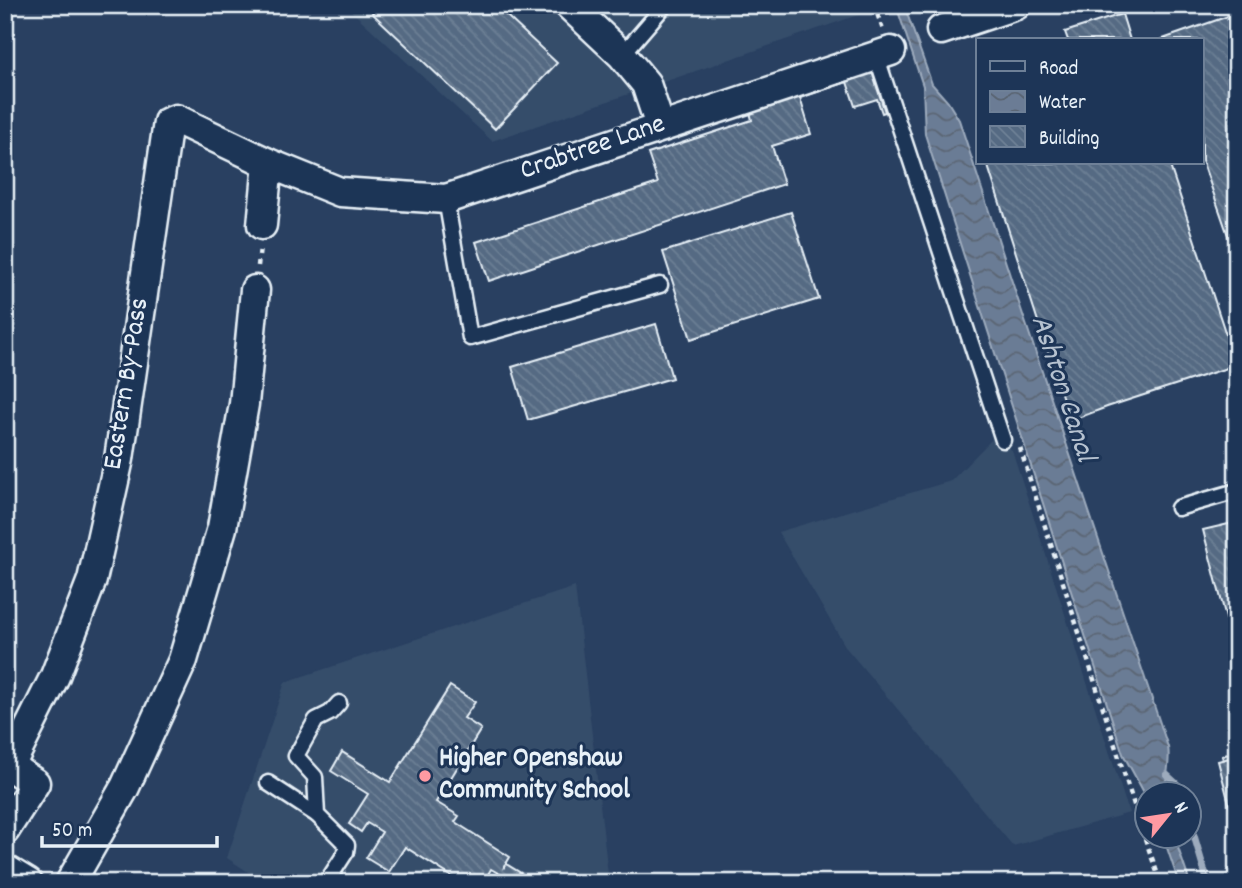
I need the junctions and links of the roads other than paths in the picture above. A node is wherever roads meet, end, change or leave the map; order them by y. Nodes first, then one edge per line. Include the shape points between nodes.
1 (569, 5) edge
2 (665, 5) edge
3 (1016, 5) edge
4 (941, 30) dead end
5 (884, 53) joint
6 (622, 55) junction
7 (660, 126) junction
8 (280, 167) junction
9 (446, 199) junction
10 (262, 225) road end
11 (660, 285) dead end
12 (256, 290) road end
13 (1003, 440) dead end
14 (1237, 491) edge
15 (1178, 508) dead end
16 (339, 703) dead end
17 (8, 764) edge
18 (268, 783) dead end
19 (317, 815) junction
20 (5, 830) edge
21 (5, 869) edge
22 (27, 883) edge
23 (70, 883) edge
24 (326, 883) edge

1 - 6 street
2 - 6 lane
3 - 4 street
5 - 7 street, Crabtree Lane
5 - 13 lane
6 - 7 street via 646,84
7 - 9 street, Crabtree Lane
8 - 9 street, Crabtree Lane via 340,191
8 - 10 street
8 - 17 street, Eastern By-Pass via 176,118 168,122 118,459 92,580 55,676
9 - 11 lane via 470,338
12 - 23 street via 244,404 222,528 183,660 125,788
14 - 15 lane
16 - 19 lane via 316,720 296,756 315,777
17 - 20 street via 36,783
18 - 19 lane
19 - 24 lane via 347,845
21 - 22 street

